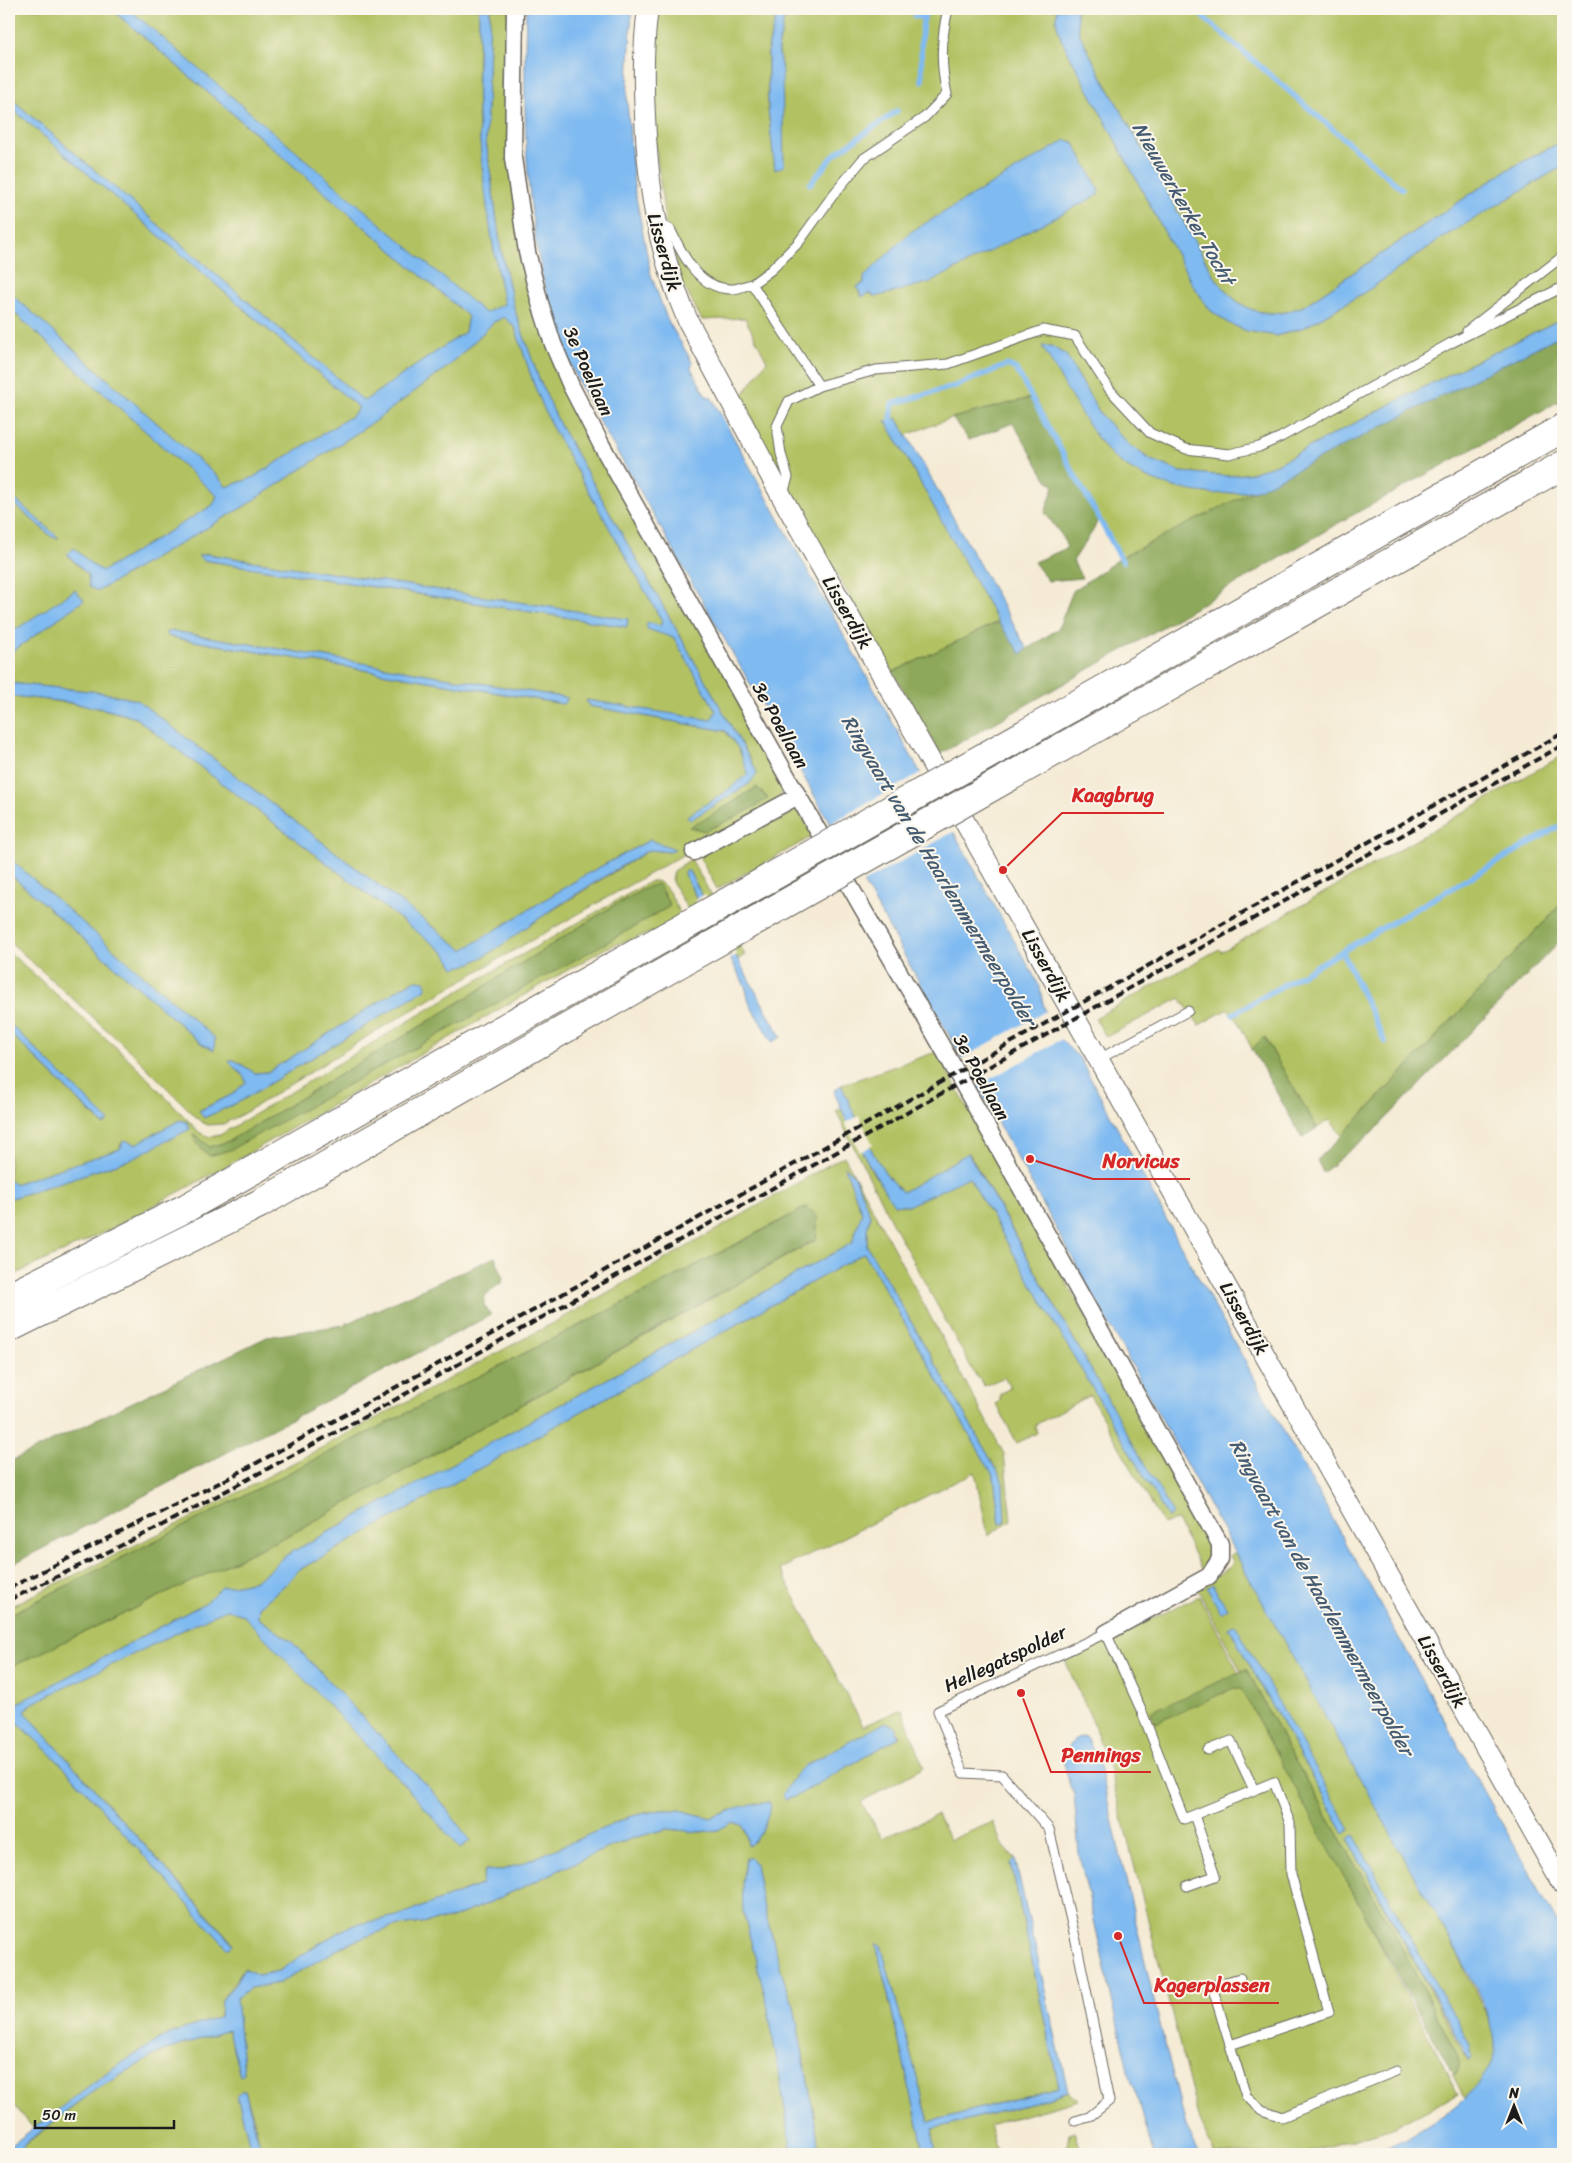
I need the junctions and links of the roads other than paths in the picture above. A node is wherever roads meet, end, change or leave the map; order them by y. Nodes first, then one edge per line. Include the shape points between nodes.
1 (514, 9) edge
2 (648, 9) edge
3 (948, 9) edge
4 (655, 222) junction
5 (1563, 256) edge
6 (752, 284) junction
7 (1563, 288) edge
8 (1451, 344) junction
9 (819, 386) junction
10 (1563, 428) edge
11 (1563, 465) edge
12 (782, 497) junction
13 (798, 796) junction
14 (694, 852) dead end
15 (1188, 1011) dead end
16 (1099, 1059) junction
17 (9, 1297) edge
18 (9, 1328) edge
19 (1149, 1417) joint
20 (1106, 1633) junction
21 (1208, 1750) dead end
22 (1254, 1790) junction
23 (1194, 1815) junction
24 (1562, 1882) edge
25 (1187, 1886) dead end
26 (1240, 1978) dead end
27 (1230, 2045) junction
28 (1396, 2071) dead end
29 (1075, 2121) dead end

1 - 13 street, 3e Poellaan via 513,158 527,252 553,344 602,446
2 - 4 street, Lisserdijk via 644,93 647,158
3 - 6 lane via 942,32 942,72 947,94 925,117 863,159 799,242
4 - 6 lane via 670,229 682,254 708,285 730,290
4 - 12 street, Lisserdijk via 676,294 688,321
5 - 8 lane
6 - 9 lane
7 - 8 lane
8 - 9 lane via 1281,438 1228,454 1186,449 1150,434 1110,390 1075,336 1043,330 948,364 876,370
9 - 12 lane via 789,401 777,426 788,477
10 - 17 highway, bridge via 186,1208
11 - 18 highway, bridge via 259,1204
12 - 16 street, Lisserdijk
13 - 14 street
13 - 19 street, 3e Poellaan
15 - 16 lane
16 - 24 street, Lisserdijk
19 - 20 street, Hellegatspolder via 1220,1544 1220,1559 1209,1576
20 - 23 lane via 1142,1712 1184,1819
20 - 29 lane, Hellegatspolder via 938,1711 963,1772 1002,1775 1049,1829 1109,2102 1089,2117
21 - 22 lane via 1231,1741
22 - 23 lane
22 - 27 lane via 1274,1782 1290,1823 1291,1874 1329,2012
23 - 25 lane via 1216,1876
26 - 27 lane via 1212,1986
27 - 28 lane via 1246,2096 1262,2110 1282,2117

